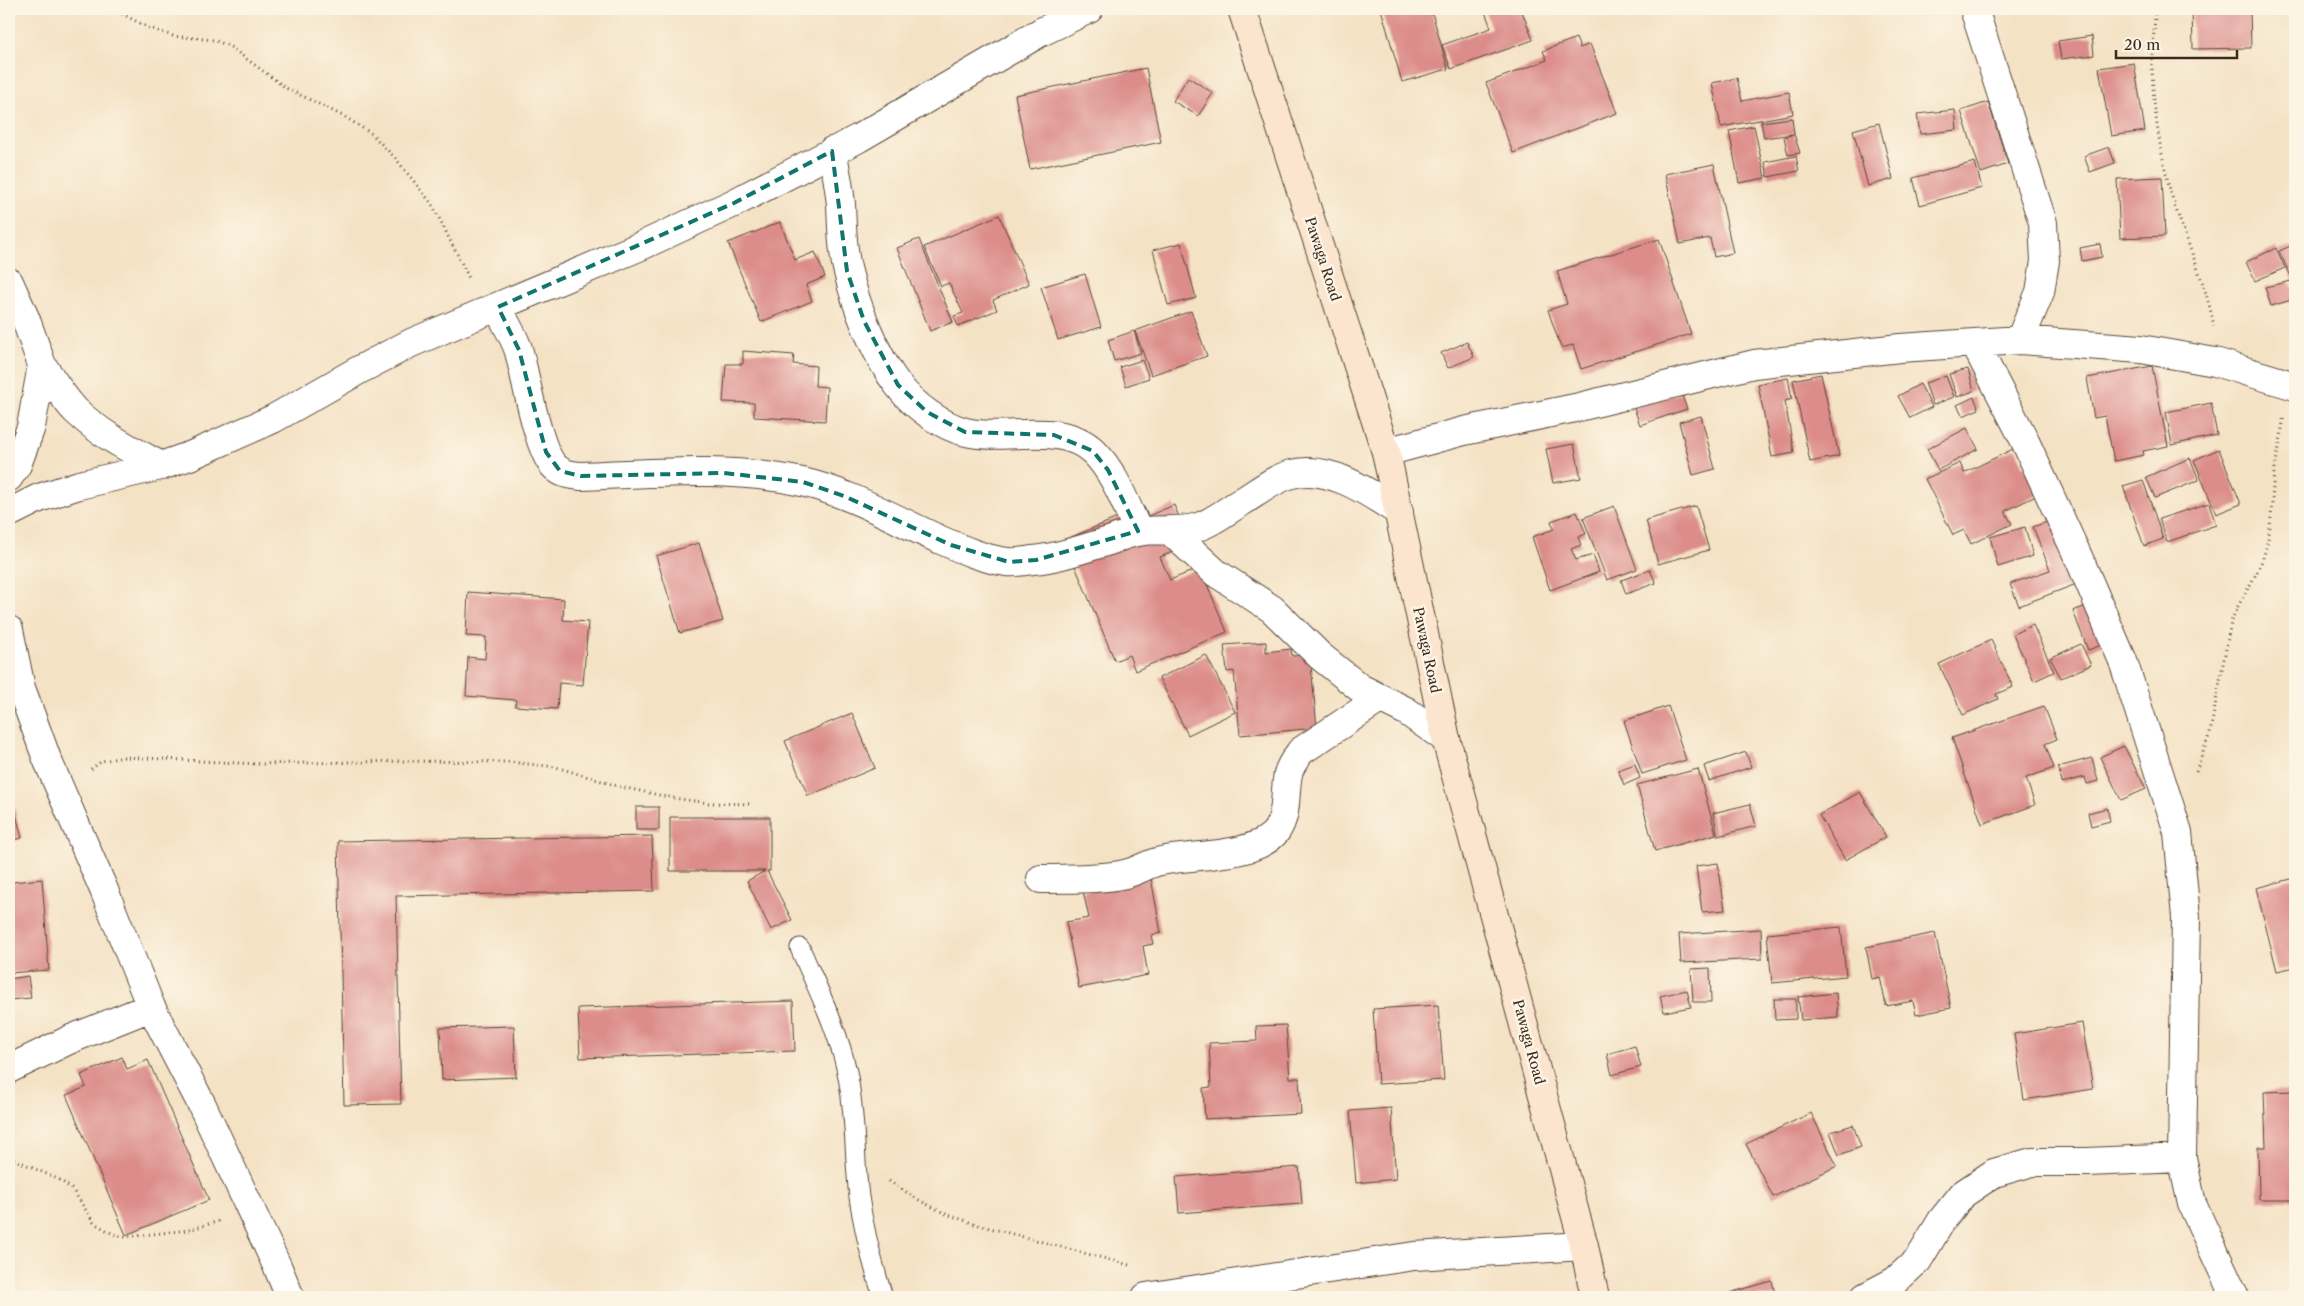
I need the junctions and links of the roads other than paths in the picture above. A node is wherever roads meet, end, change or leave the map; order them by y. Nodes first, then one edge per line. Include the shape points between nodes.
1 (1089, 9) edge
2 (1242, 9) edge
3 (1974, 9) edge
4 (832, 151) junction
5 (9, 282) edge
6 (488, 311) junction
7 (2020, 340) junction
8 (1975, 344) junction
9 (42, 365) junction
10 (2288, 383) edge
11 (1386, 452) junction
12 (161, 466) junction
13 (9, 477) edge
14 (1399, 512) junction
15 (9, 513) edge
16 (1138, 532) junction
17 (1170, 532) junction
18 (9, 630) edge
19 (1381, 698) junction
20 (1446, 740) junction
21 (1041, 879) dead end
22 (800, 948) dead end
23 (151, 1007) junction
24 (9, 1069) edge
25 (2182, 1158) junction
26 (1584, 1246) junction
27 (290, 1297) edge
28 (883, 1297) edge
29 (1146, 1297) edge
30 (1594, 1297) edge
31 (1865, 1297) edge
32 (2235, 1297) edge

1 - 4 street via 1041,32
2 - 11 main road, Pawaga Road
3 - 7 street via 2043,223 2045,261 2040,292
4 - 6 street via 734,203
4 - 16 street via 847,271 864,321 898,385 927,412 965,432 1054,435 1075,440 1093,451 1108,470
5 - 9 street
6 - 12 street via 411,343 273,419
6 - 16 street via 519,350 523,376 546,452 552,464 567,474 706,472 760,475 803,482 844,496 984,558 1009,562 1036,560
7 - 8 street
7 - 10 street via 2141,349 2215,362
8 - 11 street via 1900,348 1754,364
8 - 25 street via 2024,439 2123,662 2178,832 2186,917
9 - 12 street via 75,410 95,427
9 - 13 street via 31,426 17,465
11 - 14 main road, Pawaga Road
12 - 15 street via 79,485 39,498
14 - 17 street via 1349,484 1320,472 1307,471 1290,474 1198,527
14 - 20 main road, Pawaga Road
16 - 17 street
17 - 19 street via 1216,573 1272,609 1320,656 1360,688
18 - 23 street via 22,688 47,760
19 - 20 street via 1406,711
19 - 21 street via 1301,751 1288,774 1280,824 1276,832 1259,844 1160,861 1126,874
20 - 26 main road, Pawaga Road
22 - 28 lane via 832,1022 847,1072 859,1199 869,1251
23 - 24 street via 71,1039
23 - 27 street via 202,1105
25 - 31 street via 2032,1162 1994,1173 1963,1194 1942,1220 1918,1260 1895,1281
25 - 32 street via 2192,1204
26 - 29 street via 1414,1256
26 - 30 main road, Pawaga Road

